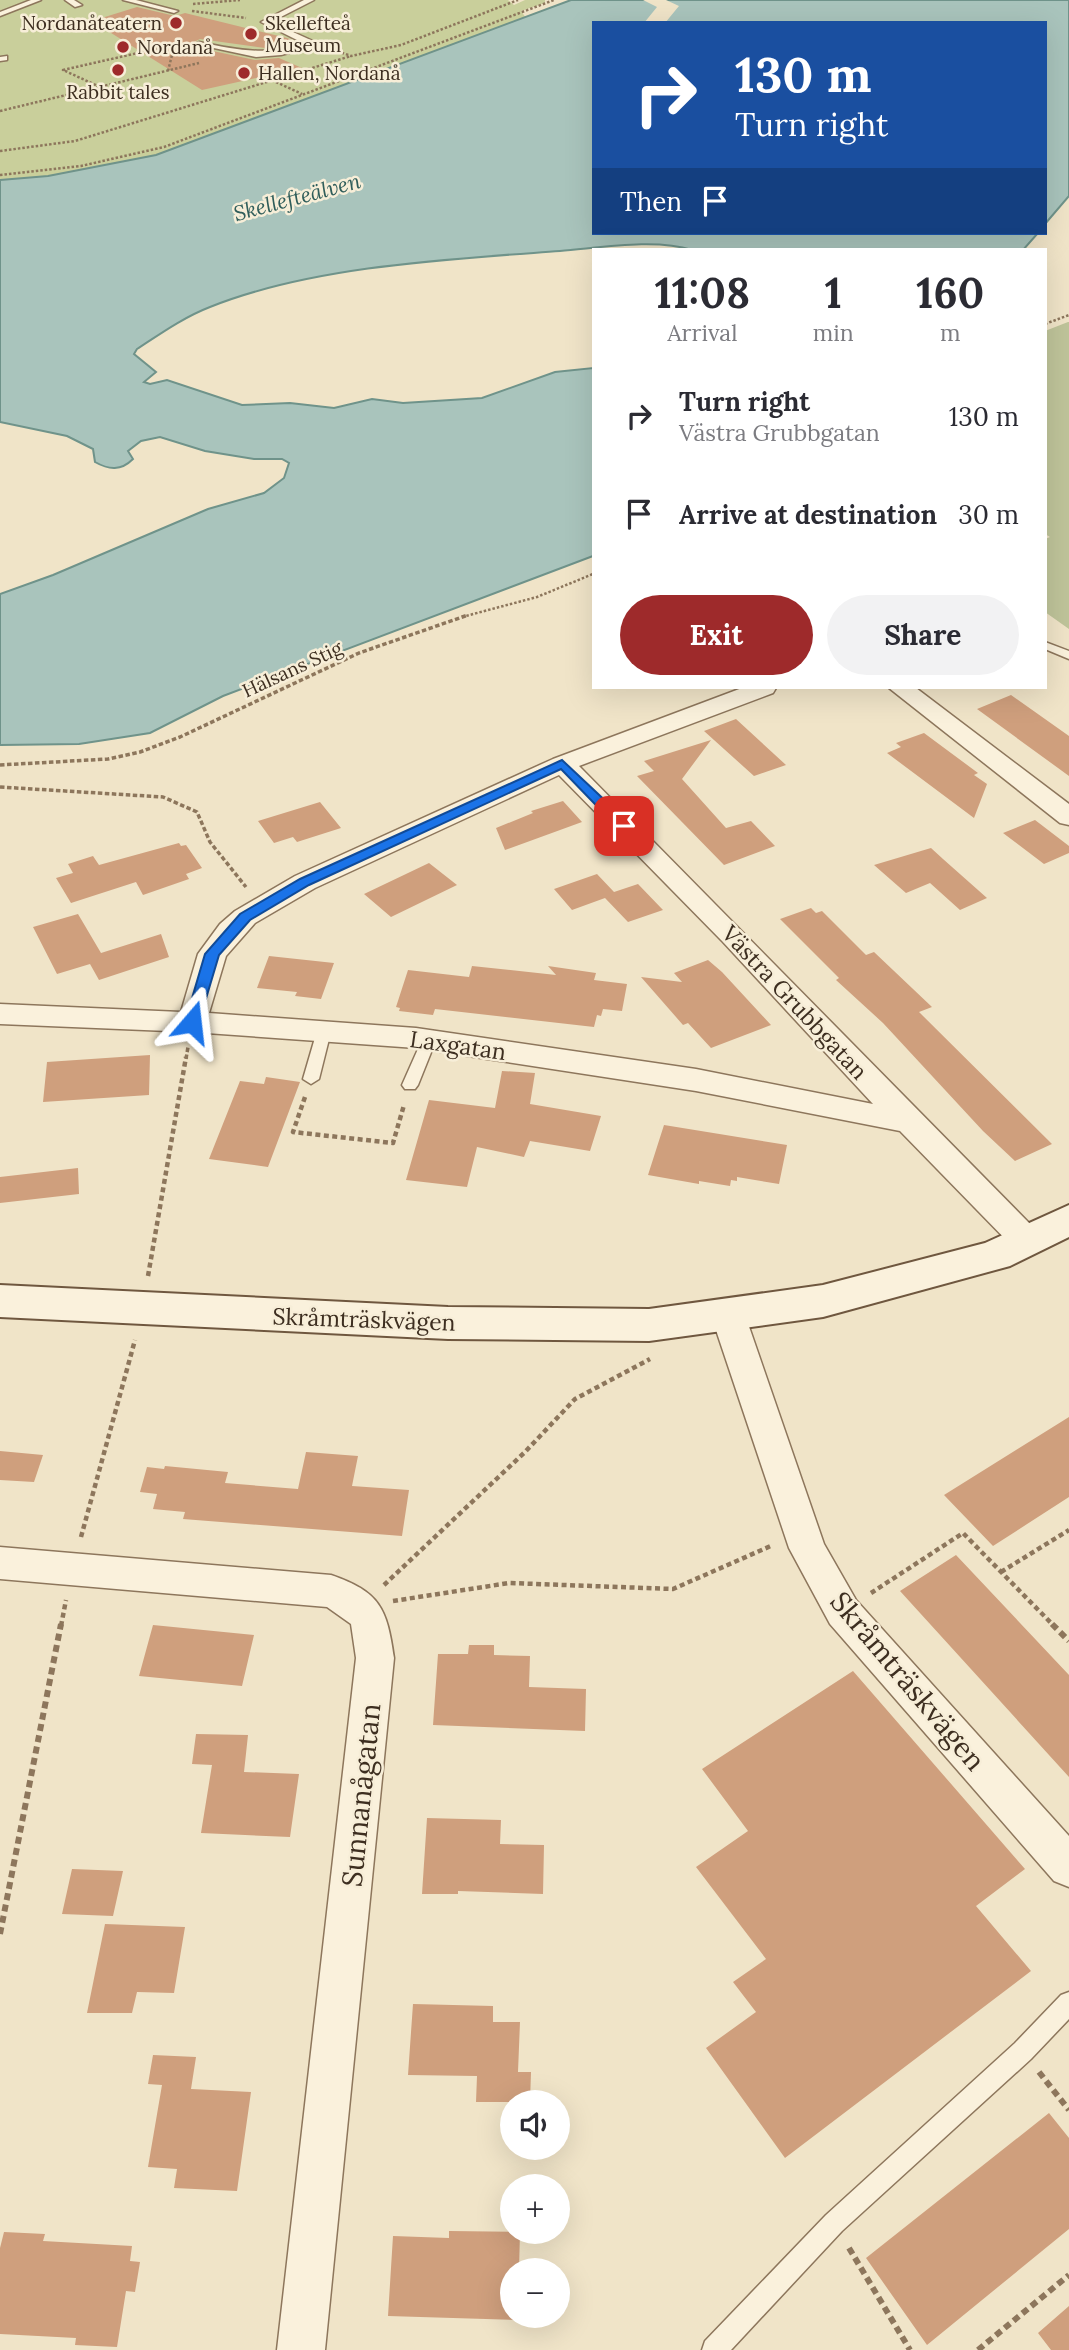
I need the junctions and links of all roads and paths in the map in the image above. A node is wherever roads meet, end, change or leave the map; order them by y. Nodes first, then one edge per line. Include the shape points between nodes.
1 (37, 0) edge
2 (69, 0) edge
3 (127, 0) edge
4 (240, 0) edge
5 (310, 0) edge
6 (518, 0) edge
7 (554, 0) edge
8 (190, 4) dead end
9 (78, 5) dead end
10 (174, 11) joint
11 (243, 13) dead end
12 (0, 14) edge
13 (239, 16) junction
14 (265, 22) junction
15 (175, 43) junction
16 (199, 44) joint
17 (312, 44) junction
18 (241, 53) junction
19 (351, 56) junction
20 (168, 71) junction
21 (275, 81) junction
22 (101, 88) junction
23 (302, 94) junction
24 (0, 111) edge
25 (0, 151) edge
26 (0, 175) edge
27 (1069, 315) edge
28 (1047, 323) edge
29 (592, 574) edge
30 (1047, 646) edge
31 (1069, 655) edge
32 (761, 689) edge
33 (902, 689) edge
34 (562, 764) junction
35 (0, 765) edge
36 (0, 787) edge
37 (1069, 817) edge
38 (270, 902) junction
39 (0, 1014) edge
40 (192, 1022) junction
41 (324, 1031) junction
42 (429, 1040) junction
43 (311, 1079) joint
44 (410, 1085) joint
45 (910, 1122) junction
46 (1069, 1220) edge
47 (1026, 1240) junction
48 (0, 1301) edge
49 (728, 1315) junction
50 (654, 1357) dead end
51 (1069, 1530) edge
52 (801, 1533) junction
53 (0, 1563) edge
54 (72, 1568) junction
55 (1001, 1572) junction
56 (362, 1606) junction
57 (843, 1612) junction
58 (1069, 1641) edge
59 (1069, 1867) edge
60 (0, 1934) edge
61 (1069, 2003) edge
62 (1023, 2051) junction
63 (1069, 2110) edge
64 (834, 2223) junction
65 (1069, 2275) edge
66 (301, 2350) edge
67 (714, 2350) edge
68 (910, 2350) edge
69 (978, 2350) edge

1 - 12 lane
2 - 9 lane
3 - 10 lane
4 - 8 path
5 - 14 lane
6 - 19 path via 401,45
7 - 23 path
10 - 13 path
11 - 13 path
13 - 14 path
14 - 17 lane
15 - 16 path
15 - 20 path
15 - 22 path via 64,70
16 - 18 lane
17 - 18 lane via 277,56
17 - 19 path
18 - 20 path
19 - 21 path
20 - 22 path
21 - 23 path
21 - 25 path via 75,141
22 - 24 path
23 - 26 path via 122,159
27 - 28 path
29 - 35 path, Hälsans Stig via 537,597 452,620 359,653 141,752 108,759
30 - 31 lane
32 - 34 street
33 - 37 street
34 - 38 street via 304,882
34 - 45 street, Västra Grubbgatan
36 - 38 path via 163,797 183,804 197,811 210,842 243,885
38 - 40 street via 230,930 212,954
39 - 40 street, Laxgatan
40 - 41 street, Laxgatan
41 - 42 street, Laxgatan
41 - 43 lane
42 - 44 lane
42 - 45 street, Laxgatan via 696,1080
43 - 44 path via 293,1132 393,1143
45 - 47 street, Västra Grubbgatan
46 - 47 main road, Skråmträskvägen
47 - 49 main road, Skråmträskvägen via 996,1255 823,1301
48 - 49 main road, Skråmträskvägen via 448,1323 649,1325
49 - 52 street, Skråmträskvägen
50 - 56 path via 575,1399
51 - 55 path
52 - 56 path via 673,1589 509,1583
52 - 57 street, Skråmträskvägen
53 - 54 street
54 - 56 street via 331,1591
54 - 60 path
55 - 57 path via 963,1533
55 - 58 path
56 - 66 street, Sunnanågatan via 370,1622 375,1658
57 - 59 street, Skråmträskvägen
61 - 62 lane
62 - 63 path
62 - 64 lane
64 - 67 lane
64 - 68 path
65 - 69 path

